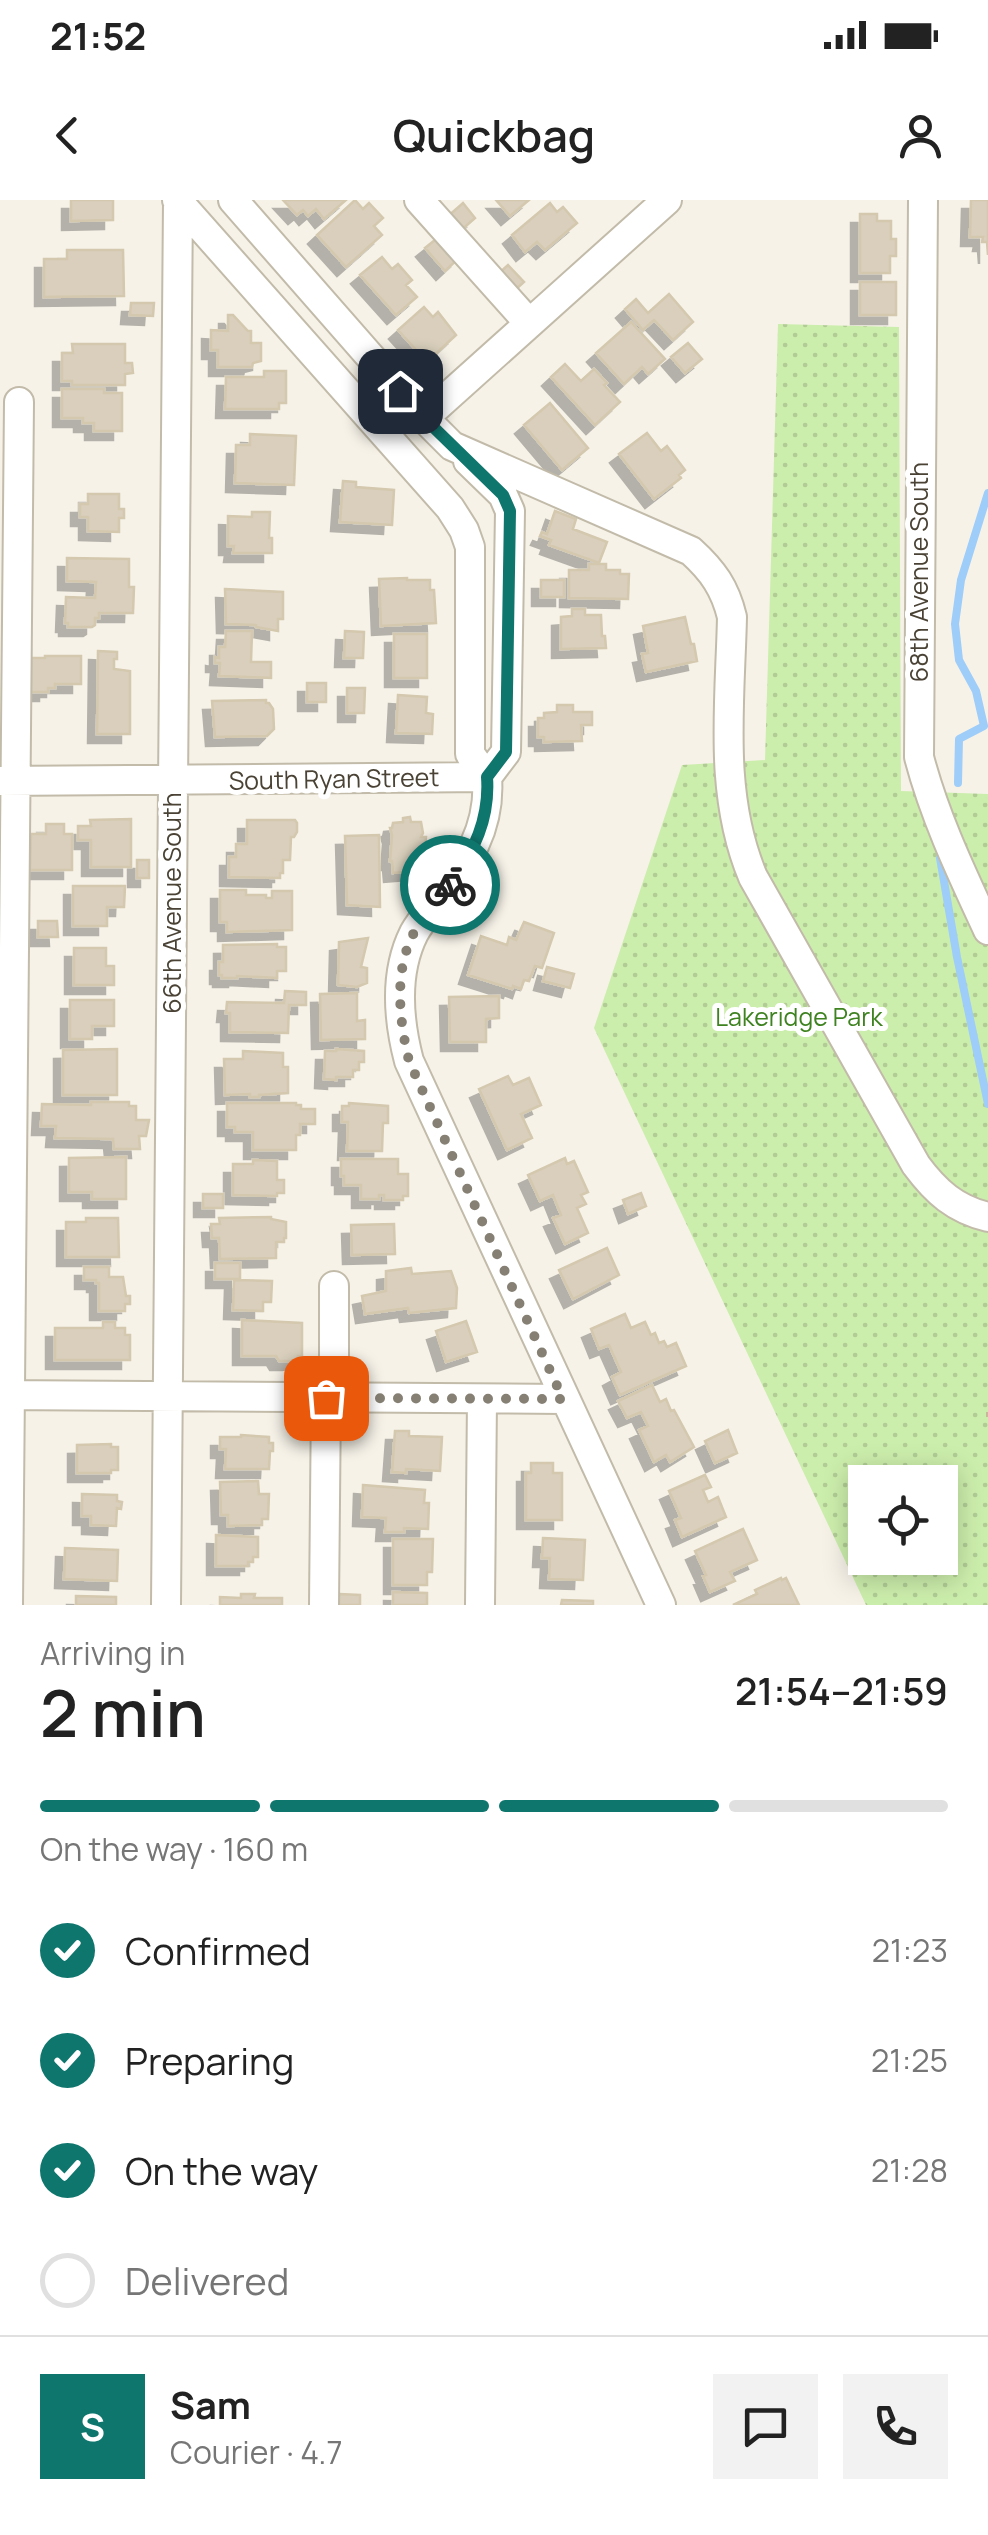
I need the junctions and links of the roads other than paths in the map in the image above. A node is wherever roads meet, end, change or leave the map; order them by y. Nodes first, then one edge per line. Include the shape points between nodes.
1 (233, 200) edge
2 (419, 200) edge
3 (666, 200) edge
4 (923, 200) edge
5 (177, 201) edge
6 (635, 210) edge
7 (530, 323) junction
8 (19, 402) dead end
9 (424, 418) junction
10 (452, 446) junction
11 (487, 777) junction
12 (173, 780) junction
13 (9, 781) edge
14 (988, 930) edge
15 (988, 1217) edge
16 (334, 1286) dead end
17 (5, 1395) edge
18 (168, 1396) junction
19 (330, 1398) junction
20 (563, 1399) junction
21 (482, 1400) junction
22 (8, 1605) edge
23 (166, 1605) edge
24 (324, 1605) edge
25 (480, 1605) edge
26 (661, 1605) edge

1 - 9 street
2 - 7 street
3 - 6 street
4 - 14 street, 68th Avenue South via 920,758
5 - 11 street via 464,530 470,547 470,754
5 - 12 street, 66th Avenue South
6 - 7 street
7 - 9 street
8 - 13 street
9 - 10 street
10 - 11 street via 503,495 510,511 506,752
10 - 15 street via 691,552 718,580 732,617 732,806 753,877 916,1165 946,1199
11 - 12 street, South Ryan Street
11 - 20 street via 486,816 475,845 414,932 401,980 400,1020 409,1061
12 - 13 street, South Ryan Street
12 - 18 street, 66th Avenue South
13 - 17 street
16 - 19 street
17 - 18 street
17 - 22 street
18 - 19 street
18 - 23 street, 66th Avenue South
19 - 21 street
19 - 24 street
20 - 21 street
20 - 26 street
21 - 25 street

